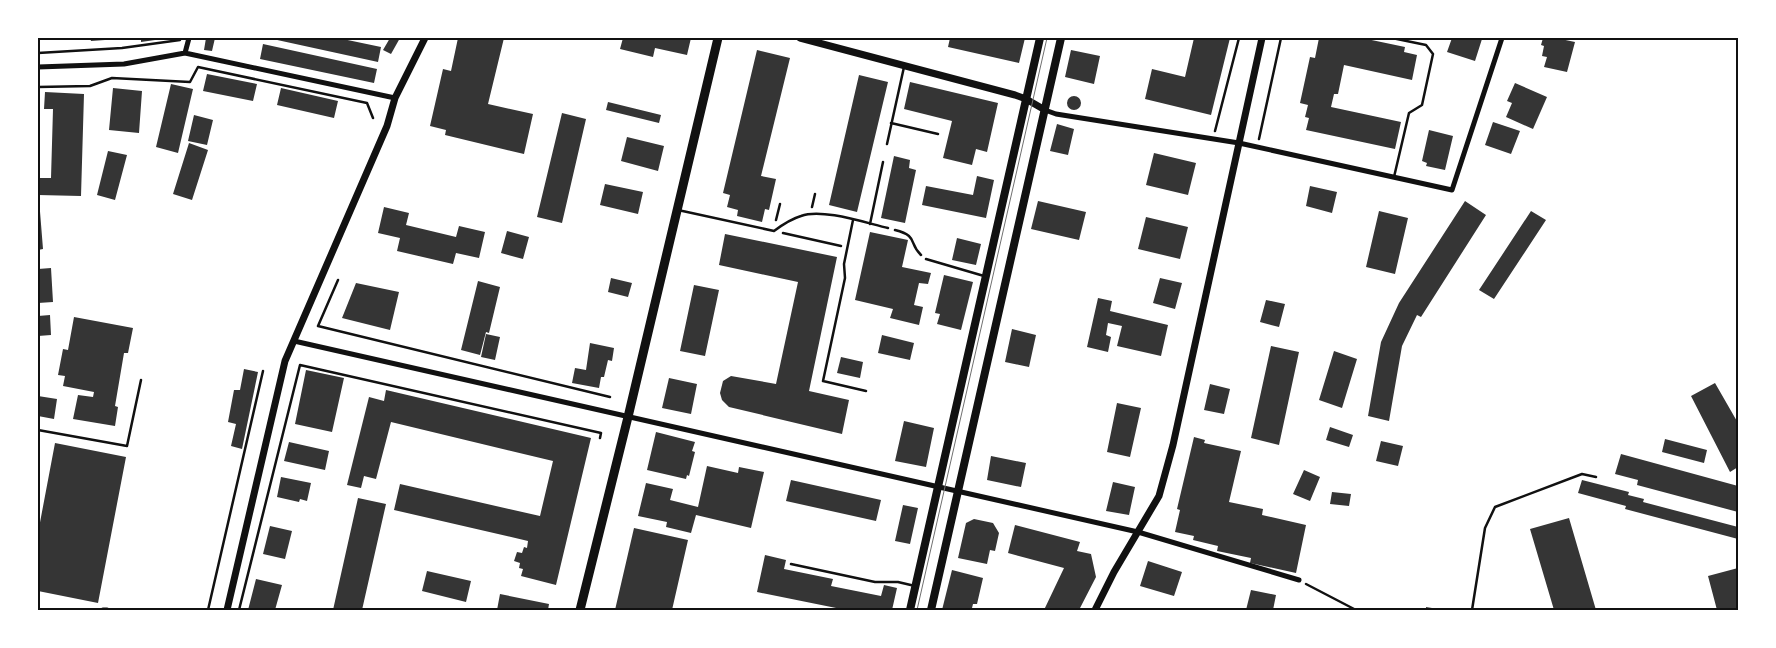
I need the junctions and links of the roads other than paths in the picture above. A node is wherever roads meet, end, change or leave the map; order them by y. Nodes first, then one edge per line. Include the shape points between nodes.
1 (189, 38) edge
2 (426, 38) edge
3 (718, 38) edge
4 (800, 38) edge
5 (1040, 38) edge
6 (1061, 38) edge
7 (1262, 38) edge
8 (1392, 38) edge
9 (1502, 38) edge
10 (185, 53) junction
11 (904, 66) junction
12 (38, 67) edge
13 (395, 98) junction
14 (1026, 99) junction
15 (1044, 110) junction
16 (891, 123) junction
17 (938, 134) dead end
18 (1240, 143) junction
19 (887, 144) dead end
20 (883, 162) dead end
21 (1394, 177) junction
22 (677, 210) junction
23 (853, 220) junction
24 (870, 224) junction
25 (888, 228) road end
26 (926, 259) road end
27 (986, 276) junction
28 (294, 341) junction
29 (141, 380) dead end
30 (866, 391) dead end
31 (628, 417) junction
32 (38, 430) edge
33 (938, 487) junction
34 (958, 492) junction
35 (1138, 532) junction
36 (791, 564) dead end
37 (1299, 580) road end
38 (915, 586) junction
39 (103, 610) edge
40 (107, 610) edge
41 (227, 610) edge
42 (580, 610) edge
43 (910, 610) edge
44 (931, 610) edge
45 (1095, 610) edge

1 - 10 street
2 - 13 street
3 - 22 main road
4 - 11 street
5 - 14 main road
6 - 15 main road
7 - 18 street
8 - 21 lane via 1426,45 1433,54 1422,105 1409,113
9 - 21 street via 1452,190
10 - 12 street via 124,64
10 - 13 street
11 - 14 street
11 - 16 lane
13 - 28 street via 387,126
14 - 15 street
14 - 27 main road
15 - 18 street
15 - 34 main road
16 - 17 lane
16 - 19 lane
18 - 21 street
18 - 35 street via 1173,445 1159,496
20 - 24 lane
22 - 23 lane via 774,231 788,221 811,213
22 - 31 main road
23 - 24 lane
23 - 30 lane via 844,264 845,278 823,382
24 - 25 lane
26 - 27 lane
27 - 33 main road
28 - 31 street
28 - 41 street via 286,361
29 - 32 lane via 127,446
31 - 33 street
31 - 42 main road
33 - 34 street
33 - 38 main road
34 - 35 street
34 - 44 main road
35 - 37 street
35 - 45 street
36 - 38 lane via 875,582
38 - 43 main road
39 - 40 street

